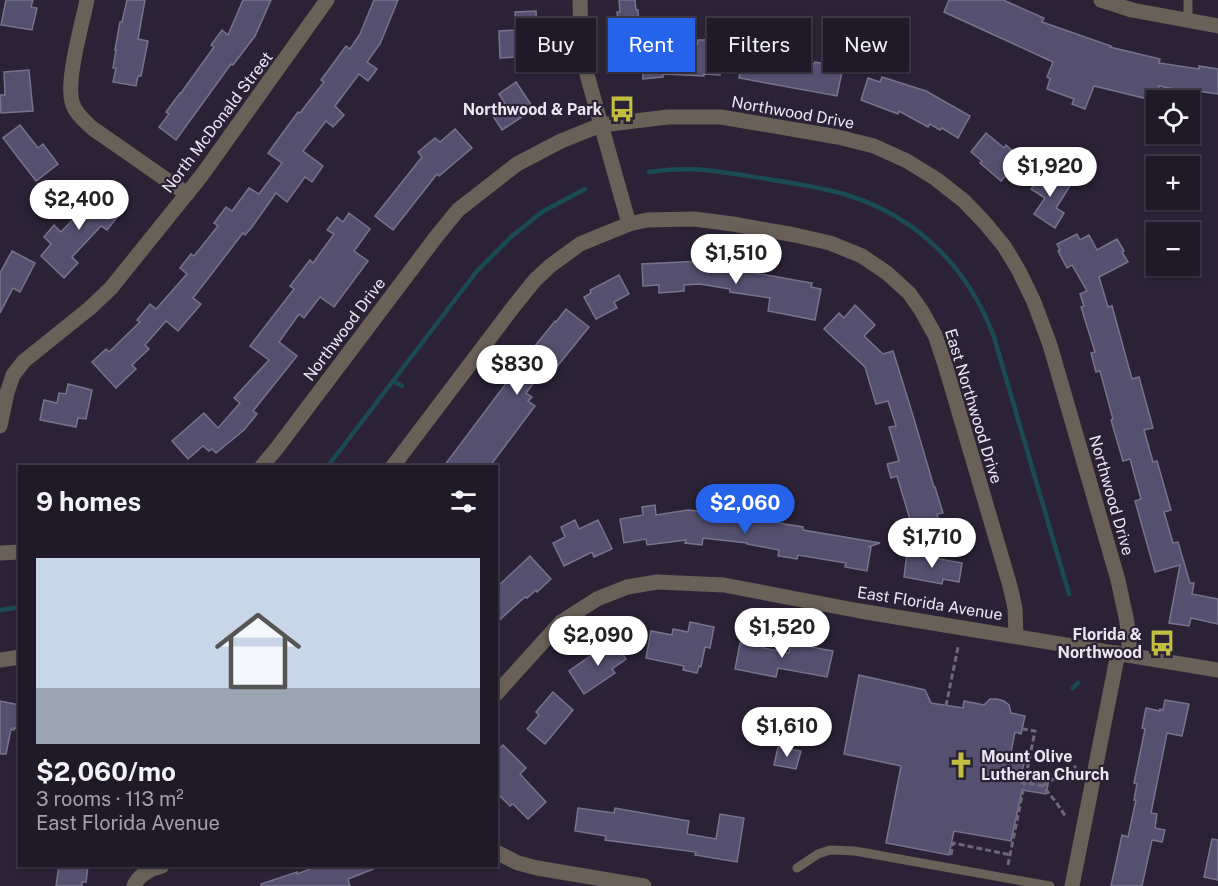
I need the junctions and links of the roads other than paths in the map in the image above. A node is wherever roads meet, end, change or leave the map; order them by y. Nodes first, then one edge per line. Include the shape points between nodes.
1 (87, 0) edge
2 (327, 0) edge
3 (580, 0) edge
4 (1101, 0) edge
5 (1188, 0) edge
6 (1188, 20) junction
7 (1218, 26) edge
8 (602, 124) junction
9 (187, 194) junction
10 (628, 224) junction
11 (0, 426) edge
12 (263, 465) edge
13 (394, 465) edge
14 (18, 552) edge
15 (0, 553) edge
16 (1016, 636) junction
17 (1124, 654) junction
18 (18, 657) edge
19 (0, 660) edge
20 (1218, 670) edge
21 (498, 692) edge
22 (498, 853) edge
23 (158, 867) edge
24 (798, 868) dead end
25 (134, 886) edge
26 (644, 886) edge
27 (1050, 886) edge
28 (1072, 886) edge

1 - 9 street via 70,84 72,103 92,128
2 - 9 street, North McDonald Street
3 - 8 street via 581,43
4 - 6 street
5 - 6 lane
6 - 7 street
8 - 10 street
8 - 12 street, Northwood Drive via 518,164 458,210
8 - 17 street, Northwood Drive via 668,117 721,117 838,137 874,146 907,161 964,201 1004,246 1020,271 1050,345 1118,580 1127,622
9 - 11 street, North McDonald Street via 111,288 24,361 13,375
10 - 13 street, East Northwood Drive via 580,244 535,280
10 - 16 street, East Northwood Drive via 694,219 830,243 861,256 909,293 935,335 946,368 1010,586
14 - 15 street
16 - 17 street, East Florida Avenue
16 - 21 street, East Florida Avenue via 724,585 657,582 627,587 597,599 561,622
17 - 20 street, East Florida Avenue
17 - 28 street, Northwood Drive
18 - 19 street
22 - 26 street via 537,868
23 - 25 street via 150,869
24 - 27 lane via 830,850 855,851

